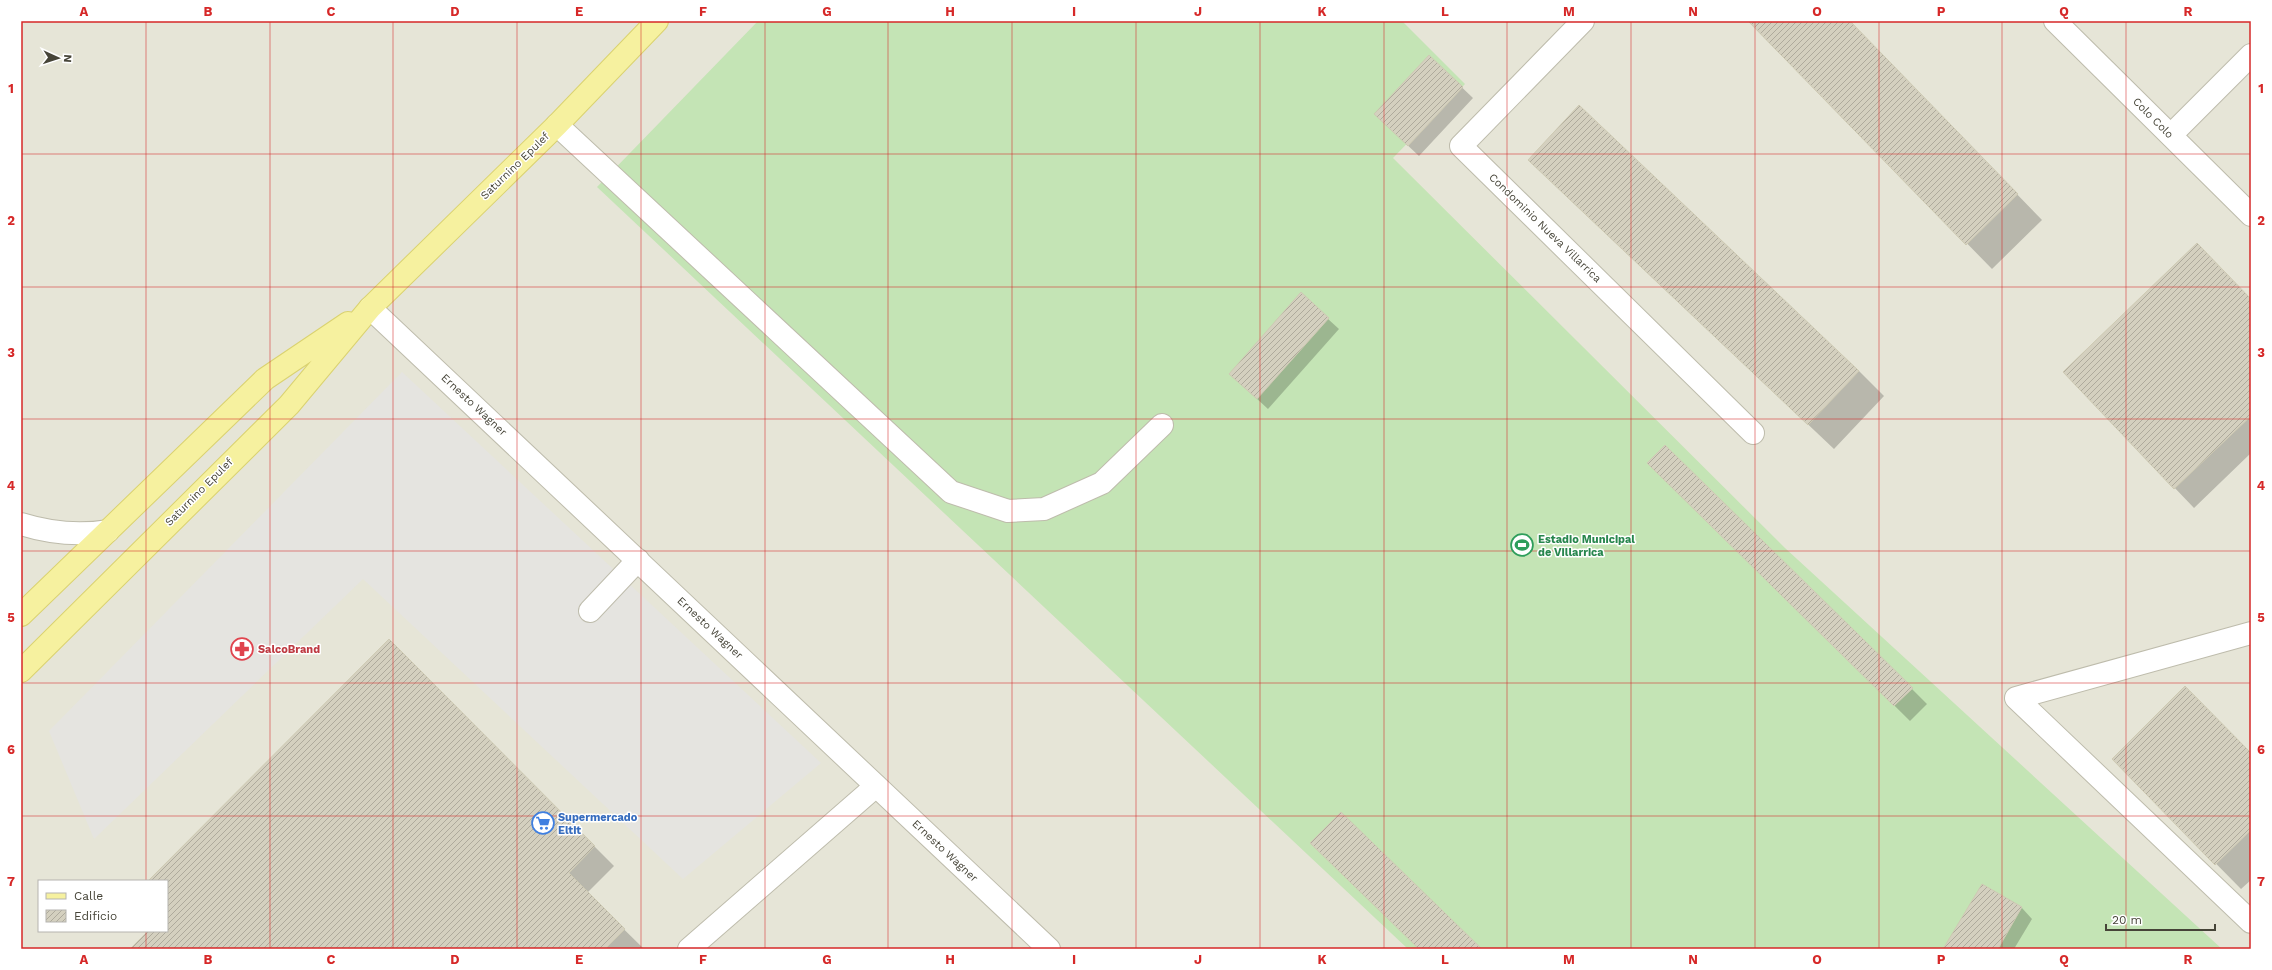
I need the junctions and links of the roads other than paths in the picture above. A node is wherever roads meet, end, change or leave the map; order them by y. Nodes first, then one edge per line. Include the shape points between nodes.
1 (657, 21) edge
2 (1583, 21) edge
3 (2055, 21) edge
4 (2251, 55) edge
5 (556, 125) junction
6 (2171, 135) junction
7 (2251, 215) edge
8 (370, 308) junction
9 (1162, 425) dead end
10 (1753, 433) dead end
11 (21, 524) edge
12 (108, 531) junction
13 (638, 560) junction
14 (590, 611) dead end
15 (21, 615) edge
16 (2251, 633) edge
17 (21, 671) edge
18 (876, 786) junction
19 (2251, 922) edge
20 (689, 949) edge
21 (1049, 949) edge

1 - 5 main road, Saturnino Epulef
2 - 10 street, Condominio Nueva Villarrica via 1461,146
3 - 6 street, Colo Colo
4 - 6 street
5 - 8 main road, Saturnino Epulef
5 - 9 street via 951,492 1008,511 1044,509 1102,484
6 - 7 street, Colo Colo
8 - 12 main road, Saturnino Epulef via 265,380
8 - 13 street, Ernesto Wagner
8 - 17 main road, Saturnino Epulef via 289,405
11 - 12 street via 61,533 86,534
12 - 15 main road, Saturnino Epulef
13 - 14 street
13 - 18 street, Ernesto Wagner
16 - 19 street via 2016,698
18 - 20 street
18 - 21 street, Ernesto Wagner

